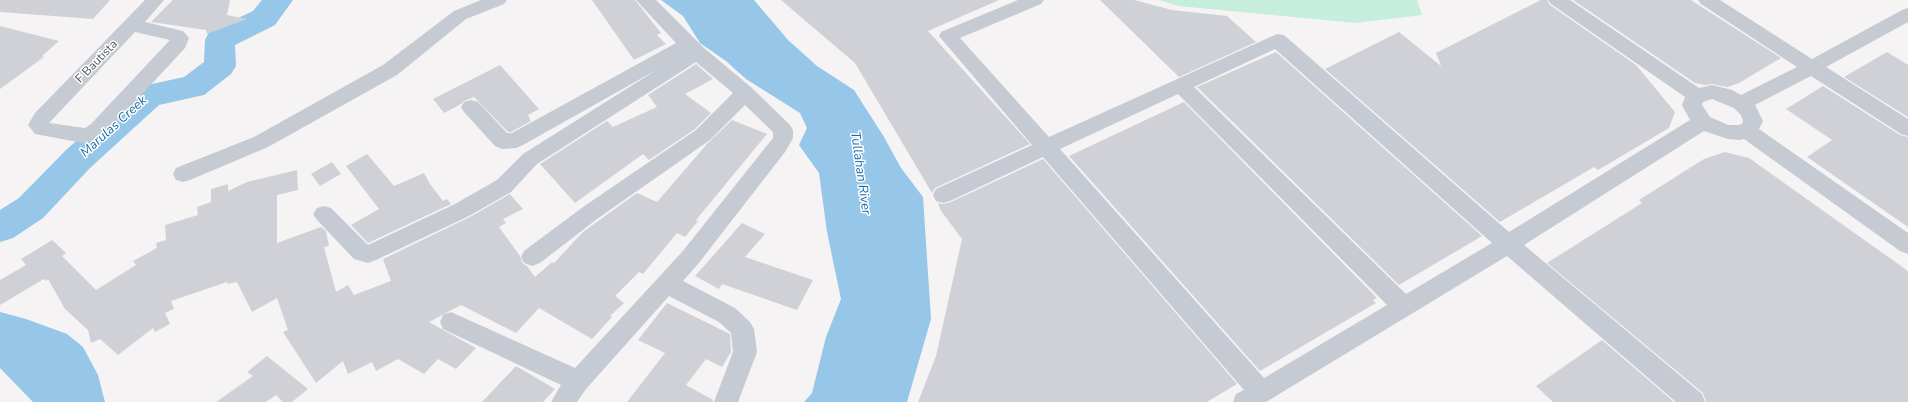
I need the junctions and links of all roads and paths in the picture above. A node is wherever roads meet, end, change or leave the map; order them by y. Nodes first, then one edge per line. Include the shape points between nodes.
1 (155, 0) edge
2 (498, 0) edge
3 (645, 0) edge
4 (1035, 0) edge
5 (1557, 0) edge
6 (1707, 0) edge
7 (1908, 14) edge
8 (133, 25) junction
9 (692, 48) junction
10 (1812, 67) junction
11 (1180, 85) junction
12 (745, 93) junction
13 (1697, 96) junction
14 (1740, 103) junction
15 (471, 107) dead end
16 (1703, 122) junction
17 (1908, 129) edge
18 (1746, 130) junction
19 (1046, 147) junction
20 (183, 174) dead end
21 (943, 195) dead end
22 (324, 214) dead end
23 (1508, 244) junction
24 (1908, 245) edge
25 (532, 256) dead end
26 (667, 284) junction
27 (1404, 307) junction
28 (452, 322) dead end
29 (578, 380) junction
30 (1252, 397) edge
31 (563, 402) edge
32 (726, 402) edge
33 (1693, 402) edge

1 - 8 street, F Bautista
2 - 20 street via 460,15 390,70 261,142
3 - 9 street
4 - 19 street via 948,36
5 - 13 street
6 - 10 street
7 - 10 street
8 - 8 street, F Bautista via 180,38 91,134 83,136 42,129 38,125 42,118
9 - 12 street
9 - 15 street via 516,140 502,141
9 - 22 street via 530,159 504,186 462,210 383,248 368,254 362,253
10 - 14 street
10 - 17 street
11 - 19 street
11 - 23 street via 1276,40
11 - 27 street
12 - 25 street via 703,135
12 - 26 street via 783,130 783,138 778,148
13 - 14 street via 1712,92
13 - 16 street via 1692,105
14 - 18 street via 1749,111 1753,121
16 - 18 street via 1728,132
16 - 23 street
18 - 24 street
19 - 21 street
19 - 30 street
23 - 27 street
23 - 33 street
26 - 29 street
26 - 32 street via 727,315 742,329 745,352
27 - 30 street
28 - 29 street
29 - 31 street

